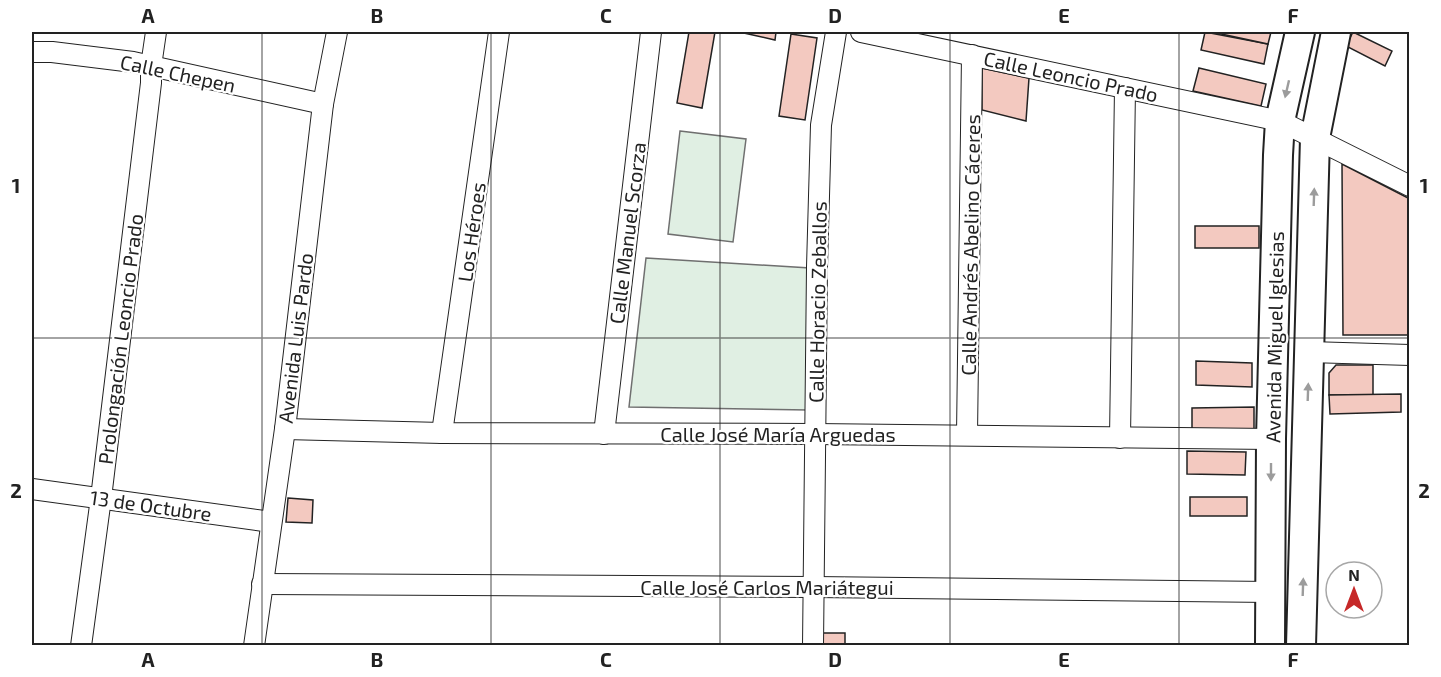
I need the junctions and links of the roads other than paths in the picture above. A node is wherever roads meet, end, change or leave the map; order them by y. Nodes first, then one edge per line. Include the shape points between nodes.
1 (156, 32) edge
2 (337, 32) edge
3 (499, 32) edge
4 (651, 32) edge
5 (836, 32) edge
6 (861, 32) edge
7 (1300, 32) edge
8 (1335, 32) edge
9 (32, 52) edge
10 (972, 55) junction
11 (151, 66) junction
12 (1125, 88) junction
13 (323, 104) junction
14 (1280, 121) junction
15 (1315, 138) junction
16 (1410, 186) edge
17 (1309, 352) junction
18 (1410, 355) edge
19 (285, 429) junction
20 (442, 433) junction
21 (604, 434) junction
22 (815, 434) junction
23 (967, 435) junction
24 (1120, 438) junction
25 (1271, 439) junction
26 (32, 489) edge
27 (101, 498) junction
28 (271, 522) junction
29 (262, 584) junction
30 (814, 587) junction
31 (1271, 592) junction
32 (81, 645) edge
33 (254, 645) edge
34 (813, 645) edge
35 (1270, 645) edge
36 (1301, 645) edge

1 - 11 street, Prolongación Leoncio Prado
2 - 13 street, Avenida Luis Pardo
3 - 20 street, Los Héroes
4 - 21 street, Calle Manuel Scorza
5 - 22 street, Calle Horacio Zeballos via 820,125
6 - 10 street, Calle Leoncio Prado
7 -> 14 main road, Avenida Miguel Iglesias
8 - 15 main road, Avenida Miguel Iglesias
9 - 11 street, Calle Chepen
10 - 12 street, Calle Leoncio Prado
10 - 23 street, Calle Andrés Abelino Cáceres
11 - 13 street, Calle Chepen
11 - 27 street, Prolongación Leoncio Prado
12 - 14 street, Calle Leoncio Prado
12 - 24 street
13 - 19 street, Avenida Luis Pardo
14 - 15 street, Calle Leoncio Prado
14 - 25 main road, Avenida Miguel Iglesias
15 - 16 street, Calle Leoncio Prado
17 -> 15 main road, Avenida Miguel Iglesias
17 - 18 street
36 -> 17 main road, Avenida Miguel Iglesias
19 - 20 street, Calle José María Arguedas
19 - 28 street, Avenida Luis Pardo
20 - 21 street, Calle José María Arguedas
21 - 22 street, Calle José María Arguedas
22 - 23 street, Calle José María Arguedas
22 - 30 street, Calle Horacio Zeballos
23 - 24 street, Calle José María Arguedas
24 - 25 street, Calle José María Arguedas
25 -> 31 main road, Avenida Miguel Iglesias
26 - 27 street, 13 de Octubre
27 - 28 street, 13 de Octubre
27 - 32 street, Prolongación Leoncio Prado
28 - 29 street, Avenida Luis Pardo
29 - 30 street, Calle José Carlos Mariátegui
29 - 33 street, Avenida Luis Pardo
30 - 31 street, Calle José Carlos Mariátegui
30 - 34 street, Calle Horacio Zeballos
31 - 35 main road, Avenida Miguel Iglesias

